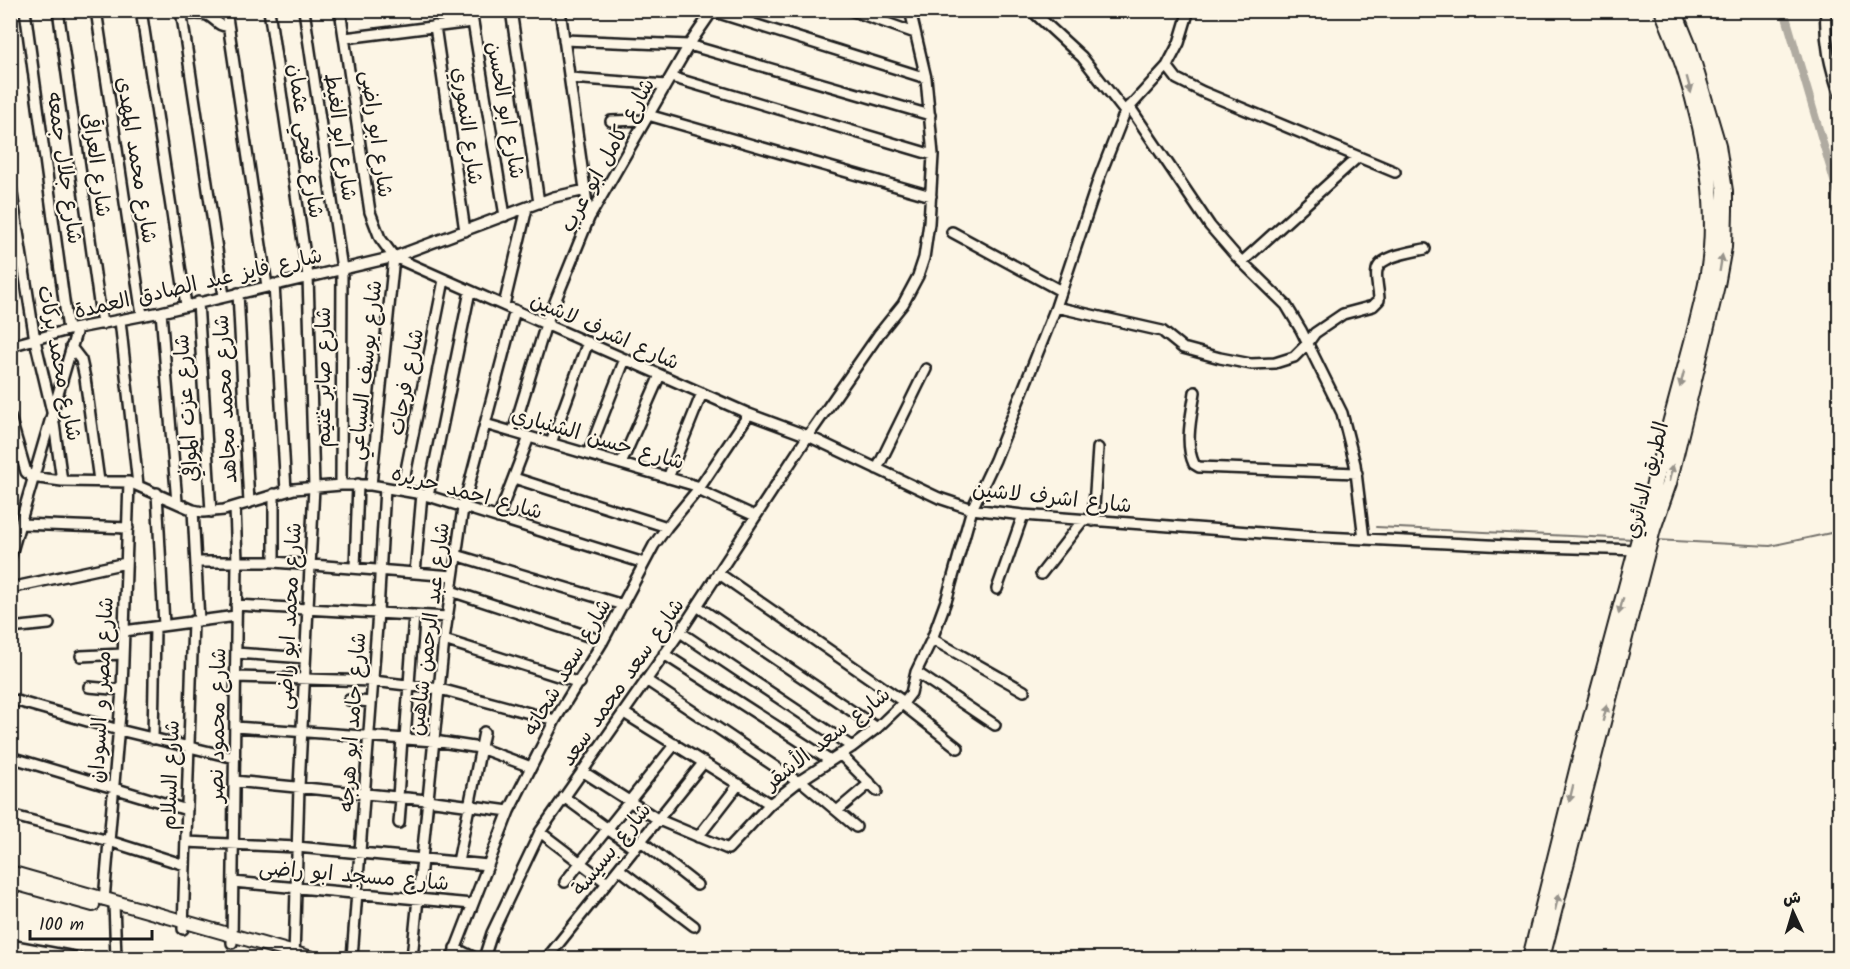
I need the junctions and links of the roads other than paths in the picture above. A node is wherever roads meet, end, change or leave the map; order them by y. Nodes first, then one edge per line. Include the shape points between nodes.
1 (25, 10) edge
2 (58, 10) edge
3 (96, 10) edge
4 (141, 10) edge
5 (226, 10) edge
6 (269, 10) edge
7 (304, 10) edge
8 (340, 10) edge
9 (471, 10) edge
10 (511, 10) edge
11 (560, 10) edge
12 (850, 10) edge
13 (910, 10) edge
14 (1031, 10) edge
15 (1189, 10) edge
16 (1662, 10) edge
17 (1674, 10) edge
18 (1826, 10) edge
19 (712, 11) edge
20 (181, 13) edge
21 (472, 22) junction
22 (228, 26) junction
23 (435, 27) junction
24 (915, 33) junction
25 (345, 38) junction
26 (564, 40) junction
27 (689, 45) junction
28 (1685, 53) junction
29 (1167, 66) junction
30 (570, 78) junction
31 (927, 78) junction
32 (669, 81) junction
33 (1839, 95) edge
34 (1127, 109) junction
35 (930, 115) junction
36 (647, 117) junction
37 (611, 121) dead end
38 (933, 155) junction
39 (1358, 156) junction
40 (1395, 172) dead end
41 (10, 181) edge
42 (586, 190) junction
43 (931, 196) junction
44 (539, 203) junction
45 (527, 208) junction
46 (505, 216) junction
47 (589, 218) junction
48 (465, 231) junction
49 (952, 232) dead end
50 (1425, 249) dead end
51 (394, 257) junction
52 (1242, 262) junction
53 (342, 269) junction
54 (308, 276) junction
55 (444, 280) junction
56 (271, 285) junction
57 (470, 291) junction
58 (1061, 291) junction
59 (238, 293) junction
60 (224, 296) junction
61 (198, 302) junction
62 (186, 305) junction
63 (504, 306) junction
64 (1056, 308) junction
65 (515, 310) junction
66 (161, 312) junction
67 (142, 315) junction
68 (120, 320) junction
69 (102, 324) junction
70 (546, 324) junction
71 (73, 330) junction
72 (35, 340) junction
73 (588, 342) junction
74 (1308, 344) junction
75 (10, 346) edge
76 (71, 347) junction
77 (626, 359) junction
78 (926, 369) dead end
79 (660, 375) junction
80 (1195, 392) dead end
81 (702, 393) junction
82 (749, 414) junction
83 (53, 416) junction
84 (10, 417) edge
85 (485, 424) junction
86 (513, 432) junction
87 (808, 436) junction
88 (529, 437) junction
89 (551, 443) junction
90 (1098, 448) dead end
91 (588, 454) junction
92 (621, 464) junction
93 (877, 469) junction
94 (1357, 473) junction
95 (34, 478) junction
96 (514, 478) junction
97 (668, 478) junction
98 (62, 481) junction
99 (99, 481) junction
100 (134, 483) junction
101 (358, 484) junction
102 (340, 485) junction
103 (371, 485) junction
104 (314, 487) junction
105 (385, 488) junction
106 (699, 489) junction
107 (285, 490) junction
108 (402, 490) junction
109 (158, 493) junction
110 (274, 494) junction
111 (425, 495) junction
112 (177, 502) junction
113 (249, 503) junction
114 (234, 507) junction
115 (463, 507) junction
116 (972, 509) junction
117 (193, 510) junction
118 (211, 512) junction
119 (1023, 515) junction
120 (755, 516) junction
121 (498, 518) junction
122 (1083, 520) junction
123 (1093, 521) junction
124 (21, 524) junction
125 (667, 527) junction
126 (128, 528) junction
127 (1364, 539) junction
128 (13, 544) edge
129 (1643, 550) junction
130 (456, 555) junction
131 (10, 558) edge
132 (237, 561) junction
133 (196, 562) junction
134 (274, 562) junction
135 (126, 563) junction
136 (644, 563) junction
137 (310, 565) junction
138 (355, 568) junction
139 (381, 570) junction
140 (415, 573) junction
141 (718, 573) junction
142 (1041, 574) dead end
143 (453, 576) junction
144 (10, 588) edge
145 (997, 589) dead end
146 (451, 591) junction
147 (623, 605) junction
148 (697, 606) junction
149 (307, 609) junction
150 (236, 610) junction
151 (378, 612) junction
152 (414, 615) junction
153 (448, 617) junction
154 (196, 621) junction
155 (49, 624) dead end
156 (160, 626) junction
157 (10, 628) edge
158 (124, 631) junction
159 (680, 632) junction
160 (932, 639) junction
161 (444, 640) junction
162 (603, 641) junction
163 (236, 653) junction
164 (123, 654) junction
165 (664, 654) junction
166 (81, 656) dead end
167 (305, 658) junction
168 (916, 672) junction
169 (236, 677) junction
170 (304, 678) junction
171 (646, 680) junction
172 (373, 681) junction
173 (580, 683) junction
174 (409, 684) junction
175 (90, 687) dead end
176 (440, 688) junction
177 (122, 690) junction
178 (1024, 691) dead end
179 (10, 699) edge
180 (349, 700) dead end
181 (371, 702) junction
182 (903, 703) junction
183 (624, 713) junction
184 (555, 720) junction
185 (995, 725) dead end
186 (235, 727) junction
187 (877, 728) junction
188 (119, 730) junction
189 (302, 730) junction
190 (484, 732) dead end
191 (369, 736) junction
192 (404, 738) junction
193 (153, 739) junction
194 (434, 741) junction
195 (675, 744) junction
196 (852, 747) junction
197 (480, 748) junction
198 (958, 748) dead end
199 (189, 749) junction
200 (840, 754) junction
201 (10, 758) edge
202 (235, 758) junction
203 (829, 760) junction
204 (704, 762) junction
205 (531, 766) junction
206 (582, 771) junction
207 (234, 781) junction
208 (799, 781) junction
209 (870, 783) junction
210 (739, 784) junction
211 (299, 787) junction
212 (114, 789) junction
213 (877, 791) dead end
214 (364, 794) junction
215 (564, 797) junction
216 (400, 798) junction
217 (427, 800) junction
218 (629, 801) junction
219 (770, 804) junction
220 (469, 806) junction
221 (187, 810) junction
222 (509, 811) junction
223 (837, 811) junction
224 (10, 815) edge
225 (659, 820) junction
226 (399, 823) dead end
227 (856, 827) dead end
228 (607, 829) junction
229 (540, 832) junction
230 (698, 837) junction
231 (109, 842) junction
232 (186, 842) junction
233 (234, 844) junction
234 (638, 845) junction
235 (297, 847) junction
236 (360, 853) junction
237 (421, 859) junction
238 (458, 862) junction
239 (580, 862) junction
240 (185, 865) junction
241 (488, 865) junction
242 (619, 868) junction
243 (10, 872) edge
244 (10, 882) edge
245 (233, 882) junction
246 (564, 882) dead end
247 (607, 883) junction
248 (697, 885) dead end
249 (296, 888) junction
250 (357, 892) junction
251 (417, 897) junction
252 (111, 904) junction
253 (472, 904) junction
254 (183, 926) junction
255 (694, 926) dead end
256 (233, 939) junction
257 (10, 945) edge
258 (455, 948) junction
259 (35, 954) edge
260 (291, 957) edge
261 (80, 958) edge
262 (116, 958) edge
263 (312, 958) edge
264 (352, 958) edge
265 (412, 958) edge
266 (452, 958) edge
267 (476, 958) edge
268 (484, 958) edge
269 (547, 958) edge
270 (1530, 958) edge
271 (1542, 958) edge

1 - 71 street, شارع جلال جمعه
2 - 69 street, شارع العراقى
3 - 67 street, شارع محمد المهدى
4 - 62 street
5 - 22 street
6 - 54 street, شارع فتحي عثمان
7 - 53 street, شارع ابو الغيط
8 - 25 street, شارع ابو راضى
9 - 21 street, شارع ابو الحسن
10 - 44 street
11 - 26 street
12 - 24 street
13 - 24 street, شارع سعد محمد سعد
14 - 34 street via 1082,57
15 - 29 street
16 - 28 main road, الطريق الدائري
17 - 28 main road, الطريق الدائري
18 - 33 street via 1825,36
19 - 27 street, شارع كامل ابو عرب
19 - 31 street
20 - 22 street via 206,15 220,26
20 - 60 street
21 - 23 street
21 - 46 street, شارع ابو الحسن
22 - 56 street
23 - 25 street
23 - 48 street, شارع النموري
24 - 31 street, شارع سعد محمد سعد
25 - 51 street, شارع ابو راضى via 370,212
26 - 27 street
26 - 30 street
27 - 32 street, شارع كامل ابو عرب
27 - 35 street
28 - 129 main road, الطريق الدائري via 1718,145 1725,200 1724,247 1669,483 1648,528
29 - 34 street
29 - 39 street via 1177,79 1203,92
30 - 32 street
30 - 42 street
31 - 35 street, شارع سعد محمد سعد
32 - 36 street, شارع كامل ابو عرب
32 - 38 street
34 - 52 street via 1210,226
34 - 58 street, شارع سعد الأشقر
35 - 38 street, شارع سعد محمد سعد
36 - 37 street
36 - 43 street
36 - 47 street, شارع كامل ابو عرب
38 - 43 street, شارع سعد محمد سعد
39 - 40 street
39 - 52 street
41 - 72 street, شارع محمد بركات
42 - 44 street, شارع فايز عبد الصادق العمدة
42 - 47 street
43 - 87 street, شارع سعد محمد سعد via 924,258 918,276 903,304
44 - 45 street, شارع فايز عبد الصادق العمدة
45 - 46 street, شارع فايز عبد الصادق العمدة
45 - 63 street
46 - 48 street, شارع فايز عبد الصادق العمدة
47 - 70 street, شارع كامل ابو عرب
48 - 51 street, شارع فايز عبد الصادق العمدة
49 - 58 street
50 - 74 street via 1384,261 1378,267 1378,300 1373,306 1343,314 1315,333
51 - 53 street, شارع فايز عبد الصادق العمدة
51 - 55 street, شارع اشرف لاشين
51 - 103 street, شارع يوسف السباعي
52 - 74 street via 1286,305
53 - 54 street, شارع فايز عبد الصادق العمدة
53 - 102 street, شارع صابر غنيم
54 - 56 street, شارع فايز عبد الصادق العمدة
54 - 104 street, شارع محمد ابو راضى
55 - 57 street, شارع اشرف لاشين
55 - 108 street, شارع فرحات
56 - 59 street, شارع فايز عبد الصادق العمدة
56 - 107 street
57 - 63 street, شارع اشرف لاشين
57 - 111 street
58 - 64 street, شارع سعد الأشقر
59 - 60 street, شارع فايز عبد الصادق العمدة
59 - 113 street, شارع محمد مجاهد
60 - 61 street, شارع فايز عبد الصادق العمدة
61 - 62 street, شارع فايز عبد الصادق العمدة
61 - 118 street, شارع عزت الموافي
62 - 66 street, شارع فايز عبد الصادق العمدة
63 - 65 street, شارع اشرف لاشين
64 - 74 street via 1162,331 1184,348 1251,364 1294,357
64 - 116 street, شارع سعد الأشقر
65 - 70 street, شارع اشرف لاشين
65 - 85 street, شارع عبد الرحمن شاهين
66 - 67 street, شارع فايز عبد الصادق العمدة
66 - 112 street
67 - 68 street, شارع فايز عبد الصادق العمدة
68 - 69 street, شارع فايز عبد الصادق العمدة
68 - 100 street, شارع مصر و السودان
69 - 71 street, شارع فايز عبد الصادق العمدة
70 - 73 street, شارع اشرف لاشين
70 - 86 street, شارع كامل ابو عرب
71 - 72 street, شارع فايز عبد الصادق العمدة
71 - 76 street
72 - 75 street, شارع فايز عبد الصادق العمدة
72 - 83 street, شارع محمد بركات
73 - 77 street, شارع اشرف لاشين
73 - 89 street
74 - 94 street via 1342,413
76 - 83 street
76 - 99 street via 81,360 85,378
77 - 79 street, شارع اشرف لاشين
77 - 91 street
78 - 93 street
79 - 81 street, شارع اشرف لاشين
79 - 92 street
80 - 94 street via 1190,450 1194,464 1199,467
81 - 82 street, شارع اشرف لاشين
81 - 97 street
82 - 87 street, شارع اشرف لاشين
82 - 106 street, شارع سعد شحاته
83 - 95 street
83 - 98 street, شارع محمد بركات
84 - 95 street via 26,472
85 - 86 street, شارع حسن الشنباري
85 - 115 street, شارع عبد الرحمن شاهين
86 - 88 street, شارع حسن الشنباري
87 - 93 street, شارع اشرف لاشين
87 - 120 street, شارع سعد محمد سعد
88 - 89 street, شارع حسن الشنباري
88 - 96 street
89 - 91 street, شارع حسن الشنباري
90 - 123 street
91 - 92 street, شارع حسن الشنباري
92 - 97 street, شارع حسن الشنباري
93 - 116 street, شارع اشرف لاشين
94 - 127 street
95 - 98 street, شارع احمد حريره
95 - 124 street
96 - 121 street
96 - 125 street
97 - 106 street, شارع حسن الشنباري
98 - 99 street, شارع احمد حريره
99 - 100 street, شارع احمد حريره
100 - 109 street, شارع احمد حريره
100 - 126 street, شارع مصر و السودان
101 - 102 street, شارع احمد حريره
101 - 103 street, شارع احمد حريره
101 - 138 street
102 - 104 street, شارع احمد حريره
103 - 105 street, شارع احمد حريره
104 - 107 street, شارع احمد حريره
104 - 137 street, شارع محمد ابو راضى
105 - 108 street, شارع احمد حريره
105 - 139 street, شارع حامد ابو هرجه
106 - 120 street, شارع حسن الشنباري
106 - 125 street, شارع سعد شحاته
107 - 110 street, شارع احمد حريره
108 - 111 street, شارع احمد حريره
109 - 112 street, شارع احمد حريره
109 - 156 street
110 - 113 street, شارع احمد حريره
110 - 134 street
111 - 115 street, شارع احمد حريره
111 - 140 street
112 - 117 street, شارع احمد حريره
113 - 114 street, شارع احمد حريره
114 - 118 street, شارع احمد حريره
114 - 132 street, شارع محمود نصر
115 - 121 street, شارع احمد حريره
115 - 130 street, شارع عبد الرحمن شاهين
116 - 119 street, شارع اشرف لاشين
116 - 160 street, شارع سعد الأشقر
117 - 118 street, شارع احمد حريره
117 - 133 street, شارع السلام
119 - 122 street, شارع اشرف لاشين
119 - 145 street
120 - 141 street, شارع سعد محمد سعد
121 - 136 street, شارع احمد حريره
122 - 123 street, شارع اشرف لاشين
122 - 142 street
123 - 127 street, شارع اشرف لاشين
124 - 126 street
124 - 128 street
125 - 136 street, شارع سعد شحاته
126 - 135 street, شارع مصر و السودان
127 - 129 street, شارع اشرف لاشين
128 - 131 street
129 -> 270 main road, الطريق الدائري via 1575,778
271 -> 129 main road, الطريق الدائري
130 - 143 street, شارع عبد الرحمن شاهين
130 - 147 street
132 - 133 street
132 - 134 street
132 - 150 street, شارع محمود نصر
133 - 154 street, شارع السلام
134 - 137 street
135 - 144 street
135 - 158 street, شارع مصر و السودان
136 - 147 street, شارع سعد شحاته
137 - 138 street
137 - 149 street, شارع محمد ابو راضى
138 - 139 street
139 - 140 street
139 - 151 street, شارع حامد ابو هرجه
140 - 143 street
141 - 148 street, شارع سعد محمد سعد
141 - 182 street
143 - 146 street, شارع عبد الرحمن شاهين
146 - 153 street, شارع عبد الرحمن شاهين
146 - 162 street
147 - 162 street, شارع سعد شحاته
148 - 159 street, شارع سعد محمد سعد
148 - 187 street
149 - 150 street
149 - 151 street
149 - 167 street, شارع محمد ابو راضى
150 - 154 street
150 - 163 street, شارع محمود نصر
151 - 152 street
151 - 172 street, شارع حامد ابو هرجه
152 - 153 street
152 - 174 street
153 - 161 street, شارع عبد الرحمن شاهين
154 - 156 street
154 - 199 street, شارع السلام
155 - 157 street
156 - 158 street
156 - 193 street via 150,690
158 - 164 street, شارع مصر و السودان
159 - 165 street, شارع سعد محمد سعد
159 - 196 street
160 - 168 street, شارع سعد الأشقر
160 - 178 street
161 - 173 street
161 - 176 street, شارع عبد الرحمن شاهين
162 - 173 street, شارع سعد شحاته
163 - 167 street
163 - 169 street, شارع محمود نصر
164 - 166 street
164 - 177 street, شارع مصر و السودان
165 - 171 street, شارع سعد محمد سعد
165 - 203 street
167 - 170 street, شارع محمد ابو راضى
168 - 182 street, شارع سعد الأشقر via 915,683
168 - 185 street
169 - 170 street
169 - 186 street, شارع محمود نصر
170 - 172 street
170 - 189 street, شارع محمد ابو راضى
171 - 183 street, شارع سعد محمد سعد
171 - 208 street
172 - 174 street
172 - 181 street, شارع حامد ابو هرجه
173 - 184 street, شارع سعد شحاته
174 - 176 street
174 - 192 street
175 - 177 street
176 - 184 street
176 - 194 street, شارع عبد الرحمن شاهين
177 - 188 street, شارع مصر و السودان
179 - 188 street
180 - 181 street
181 - 191 street, شارع حامد ابو هرجه
182 - 187 street, شارع سعد الأشقر
182 - 198 street
183 - 195 street
183 - 206 street, شارع سعد محمد سعد
184 - 205 street, شارع سعد شحاته
186 - 189 street
186 - 202 street, شارع محمود نصر
187 - 196 street, شارع سعد الأشقر
188 - 193 street
188 - 212 street, شارع مصر و السودان
189 - 191 street
189 - 211 street, شارع محمد ابو راضى
190 - 197 street
191 - 192 street
191 - 214 street, شارع حامد ابو هرجه
192 - 194 street
192 - 216 street
193 - 199 street
194 - 197 street
194 - 217 street, شارع عبد الرحمن شاهين
195 - 204 street
195 - 218 street
196 - 200 street, شارع سعد الأشقر
197 - 205 street
197 - 220 street
199 - 202 street
199 - 221 street, شارع السلام
200 - 203 street, شارع سعد الأشقر
200 - 209 street
201 - 212 street
202 - 207 street, شارع محمود نصر
203 - 208 street, شارع سعد الأشقر
204 - 210 street
204 - 225 street, شارع بسيسة
205 - 222 street, شارع سعد شحاته
206 - 215 street, شارع سعد محمد سعد
206 - 218 street
207 - 211 street
207 - 233 street, شارع محمود نصر
208 - 219 street, شارع سعد الأشقر
208 - 223 street
209 - 213 street
209 - 223 street
210 - 219 street
210 - 230 street
211 - 214 street
211 - 235 street, شارع محمد ابو راضى
212 - 221 street
212 - 231 street, شارع مصر و السودان
214 - 216 street
214 - 236 street, شارع حامد ابو هرجه
215 - 228 street
215 - 229 street, شارع سعد محمد سعد
216 - 217 street
216 - 226 street
217 - 220 street
217 - 237 street, شارع عبد الرحمن شاهين
218 - 225 street
218 - 228 street
219 - 230 street, شارع سعد الأشقر via 730,848
220 - 222 street
220 - 238 street
221 - 232 street, شارع السلام
222 - 241 street, شارع سعد شحاته
223 - 227 street
224 - 231 street
225 - 230 street
225 - 234 street, شارع بسيسة
228 - 234 street
228 - 239 street
229 - 239 street
229 - 268 street, شارع سعد محمد سعد
231 - 240 street
231 - 252 street, شارع مصر و السودان
232 - 233 street
232 - 240 street, شارع السلام
233 - 235 street
233 - 245 street, شارع محمود نصر
234 - 242 street, شارع بسيسة
234 - 248 street
235 - 236 street
235 - 249 street, شارع محمد ابو راضى
236 - 237 street
236 - 250 street, شارع حامد ابو هرجه
237 - 238 street
237 - 251 street, شارع عبد الرحمن شاهين
238 - 241 street
239 - 246 street
239 - 247 street
240 - 254 street, شارع السلام
241 - 253 street, شارع سعد شحاته
242 - 247 street, شارع بسيسة
242 - 255 street
243 - 252 street
244 - 252 street
245 - 249 street, شارع مسجد ابو راضى
245 - 256 street, شارع محمود نصر
247 - 269 street, شارع بسيسة
249 - 250 street, شارع مسجد ابو راضى
249 - 260 street, شارع محمد ابو راضى
250 - 251 street, شارع مسجد ابو راضى
250 - 264 street, شارع حامد ابو هرجه
251 - 253 street, شارع مسجد ابو راضى
251 - 265 street, شارع عبد الرحمن شاهين
252 - 254 street
252 - 262 street, شارع مصر و السودان
253 - 258 street, شارع سعد شحاته
254 - 256 street
256 - 260 street
257 - 259 street
258 - 266 street, شارع سعد شحاته
258 - 267 street
259 - 261 street
260 - 263 street

